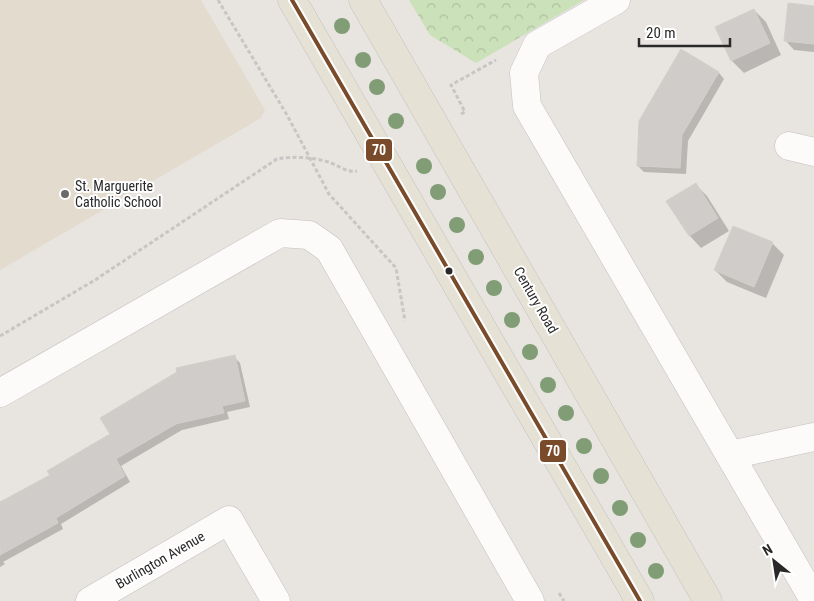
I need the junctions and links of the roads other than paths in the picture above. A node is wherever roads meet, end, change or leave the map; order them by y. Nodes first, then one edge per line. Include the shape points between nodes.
1 (292, 0) edge
2 (364, 0) edge
3 (616, 0) edge
4 (0, 393) edge
5 (814, 437) edge
6 (730, 455) junction
7 (814, 600) edge
8 (90, 601) edge
9 (276, 601) edge
10 (530, 601) edge
11 (640, 601) edge
12 (708, 601) edge

1 - 11 main road
2 - 12 main road, Century Road
3 - 6 street via 537,45 524,73 527,106
4 - 10 street via 280,233 309,235 329,249
5 - 6 street
6 - 7 street
8 - 9 street, Burlington Avenue via 230,520

